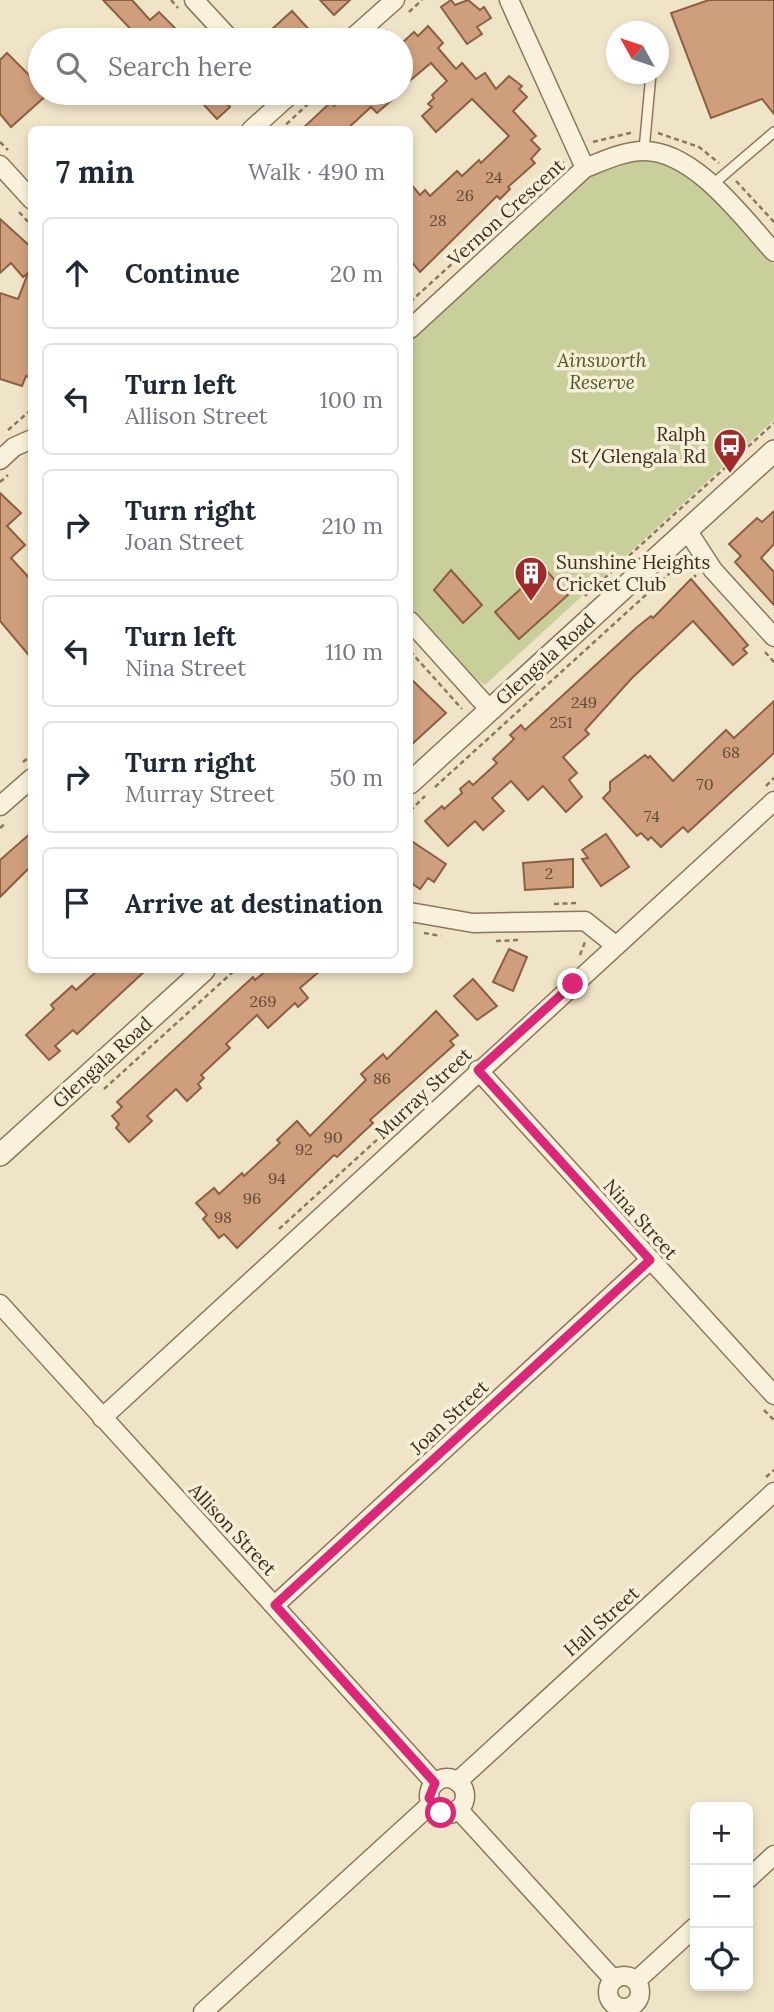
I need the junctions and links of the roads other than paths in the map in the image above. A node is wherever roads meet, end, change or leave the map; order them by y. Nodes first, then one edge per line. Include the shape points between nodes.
1 (194, 0) edge
2 (395, 0) edge
3 (509, 0) edge
4 (220, 28) edge
5 (364, 28) edge
6 (650, 84) edge
7 (275, 105) edge
8 (255, 126) edge
9 (774, 132) edge
10 (645, 150) junction
11 (582, 160) junction
12 (0, 165) edge
13 (712, 185) junction
14 (28, 196) edge
15 (774, 252) edge
16 (413, 326) edge
17 (28, 441) edge
18 (774, 451) edge
19 (0, 460) edge
20 (680, 536) junction
21 (413, 624) edge
22 (774, 637) edge
23 (490, 710) junction
24 (413, 780) edge
25 (28, 782) edge
26 (774, 801) edge
27 (0, 806) edge
28 (413, 912) edge
29 (576, 919) junction
30 (610, 949) junction
31 (201, 973) edge
32 (478, 1070) junction
33 (0, 1155) edge
34 (650, 1260) junction
35 (0, 1304) edge
36 (774, 1395) edge
37 (102, 1418) junction
38 (774, 1492) edge
39 (275, 1605) junction
40 (457, 1782) junction
41 (435, 1783) junction
42 (431, 1804) junction
43 (458, 1809) junction
44 (774, 1854) edge
45 (753, 1874) edge
46 (694, 1928) edge
47 (614, 1980) junction
48 (636, 1981) junction
49 (606, 2007) edge
50 (640, 2007) edge
51 (203, 2012) edge

1 - 4 street
2 - 5 street
3 - 11 street
6 - 10 lane
7 - 8 street
9 - 13 lane
10 - 11 street, Vernon Crescent
10 - 13 street via 682,162
11 - 16 street, Vernon Crescent
12 - 14 street
13 - 15 street
17 - 19 street
18 - 20 street, Glengala Road
20 - 22 street
20 - 23 street, Glengala Road
21 - 23 street
23 - 24 street, Glengala Road
25 - 27 street
26 - 30 street, Murray Street
28 - 29 street via 486,923
29 - 30 street
29 - 30 street via 593,924
30 - 32 street, Murray Street
31 - 33 street, Glengala Road
32 - 34 street, Nina Street
32 - 37 street, Murray Street
34 - 36 street, Nina Street
34 - 39 street, Joan Street
35 - 37 street, Allison Street
37 - 39 street, Allison Street
38 - 40 street, Hall Street
39 - 41 street, Allison Street
40 - 41 street via 446,1778
40 - 43 street via 464,1792
41 - 42 street via 429,1792
42 - 43 street via 441,1813
42 - 51 street
43 - 47 street
44 - 45 street
46 - 48 street
47 - 48 street via 626,1976
47 - 49 street
48 - 50 street
49 - 50 street

